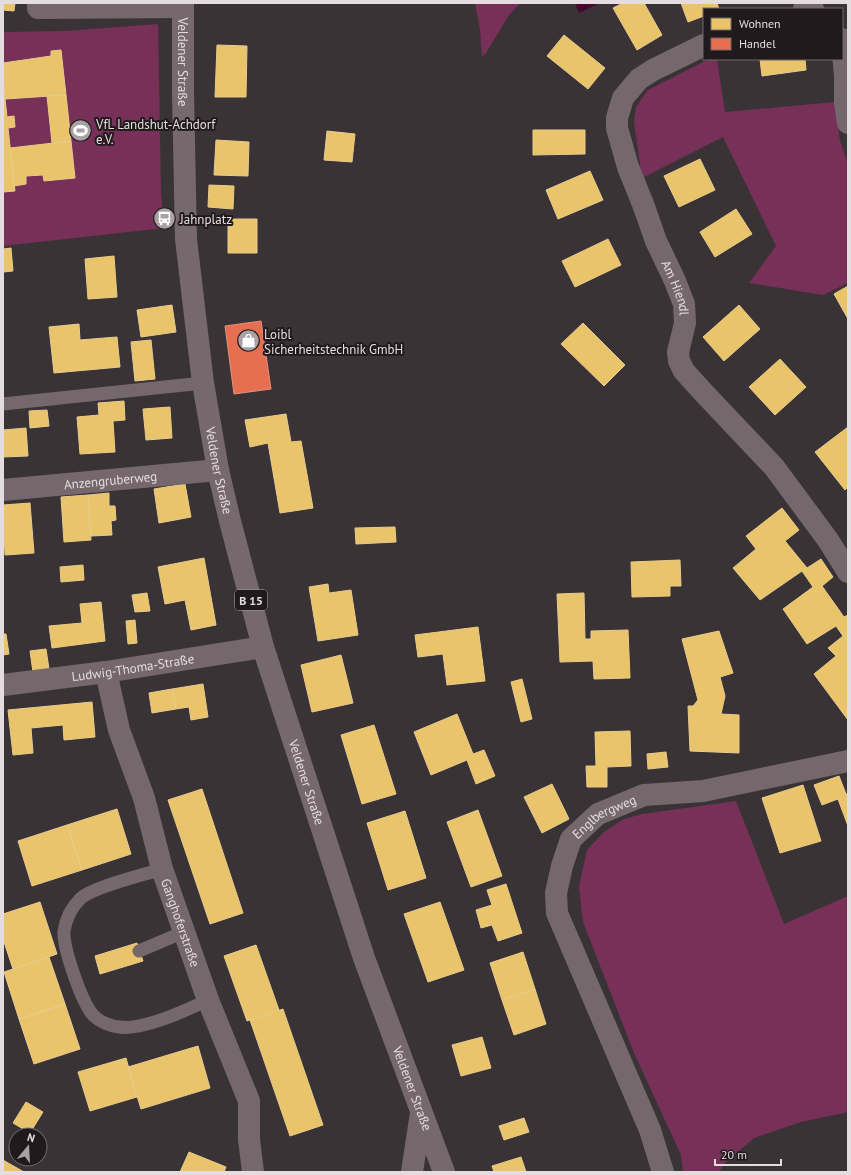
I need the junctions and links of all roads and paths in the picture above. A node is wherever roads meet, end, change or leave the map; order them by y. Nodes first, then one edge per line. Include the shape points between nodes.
1 (38, 3) edge
2 (183, 5) edge
3 (703, 45) edge
4 (843, 52) edge
5 (848, 123) edge
6 (203, 383) junction
7 (3, 404) edge
8 (218, 470) junction
9 (3, 490) edge
10 (848, 572) edge
11 (263, 647) junction
12 (106, 672) junction
13 (3, 685) edge
14 (848, 761) edge
15 (162, 869) junction
16 (184, 932) junction
17 (139, 951) dead end
18 (208, 1000) junction
19 (421, 1112) junction
20 (253, 1172) edge
21 (412, 1172) edge
22 (444, 1172) edge
23 (663, 1172) edge

1 - 2 street via 38,8
2 - 6 main road, Veldener Straße / B 15 via 182,86 186,239
3 - 10 street, Am Hiendl via 639,79 623,98 617,118 617,128 628,167 684,304 685,324 678,347 679,361 684,371 774,467 828,540
4 - 5 street
6 - 7 lane
6 - 8 main road, Veldener Straße / B 15
8 - 9 street, Anzengruberweg
8 - 11 main road, Veldener Straße / B 15
11 - 12 street, Ludwig-Thoma-Straße
11 - 19 main road, Veldener Straße / B 15 via 364,958
12 - 13 street, Ludwig-Thoma-Straße
12 - 15 street, Ganghoferstraße via 119,730 144,798
14 - 23 street, Englbergweg via 703,791 644,795 598,814 571,839 556,893 557,913 650,1130
15 - 16 street, Ganghoferstraße
15 - 18 lane via 86,894 79,899 69,914 64,932 74,975 88,1008 95,1017 120,1027 134,1028 181,1013
16 - 17 lane
16 - 18 street, Ganghoferstraße
18 - 20 street, Ganghoferstraße via 249,1101 249,1140
19 - 21 street
19 - 22 main road, Veldener Straße / B 15

